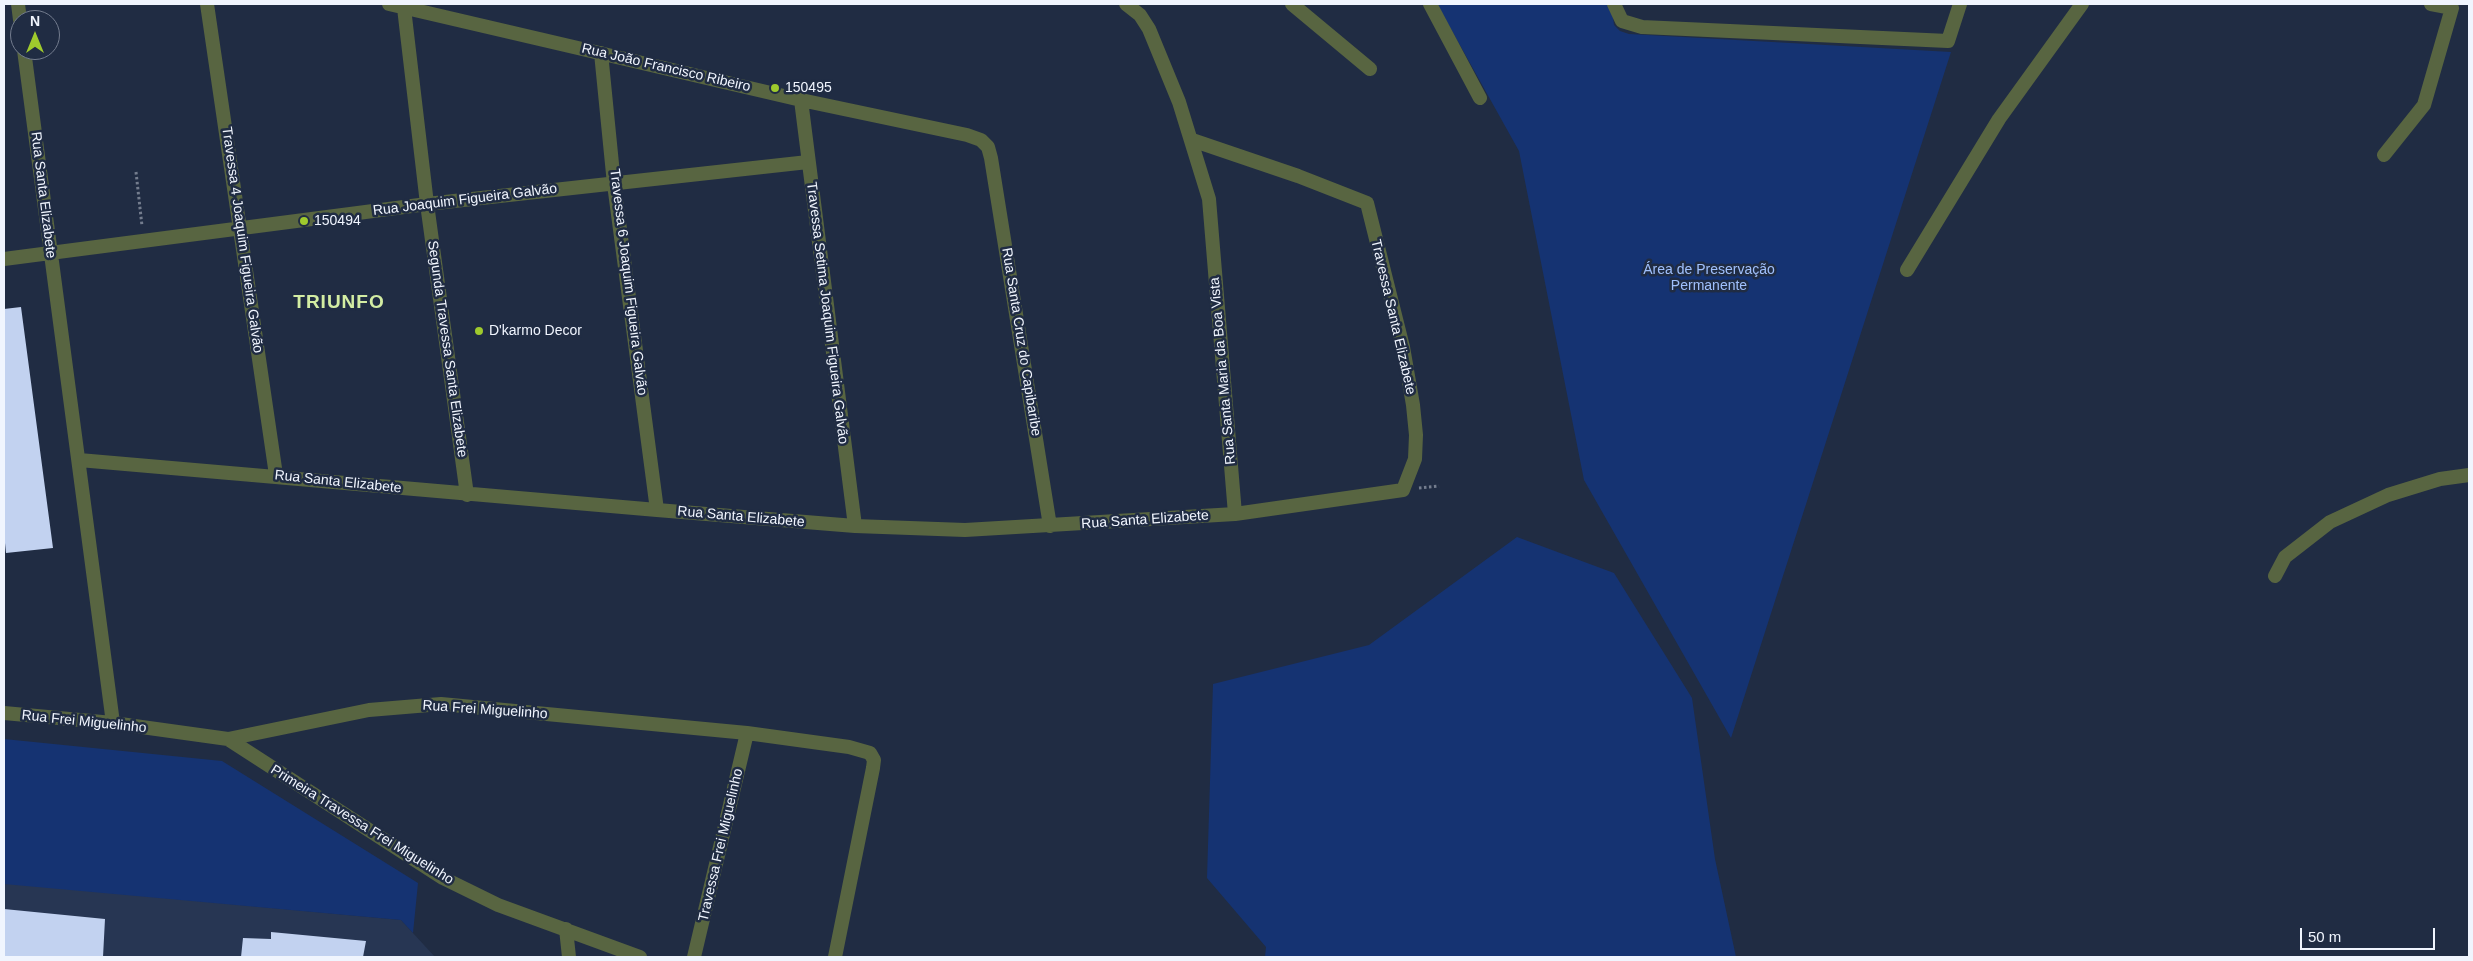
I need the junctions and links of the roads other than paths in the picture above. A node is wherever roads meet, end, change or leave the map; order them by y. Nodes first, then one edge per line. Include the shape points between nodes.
1 (207, 4) edge
2 (388, 4) edge
3 (1126, 4) edge
4 (1292, 4) edge
5 (1430, 4) edge
6 (1614, 4) edge
7 (1960, 4) edge
8 (2082, 4) edge
9 (2431, 4) edge
10 (404, 8) junction
11 (601, 53) junction
12 (25, 60) edge
13 (1370, 69) dead end
14 (1480, 98) dead end
15 (800, 100) junction
16 (1192, 140) junction
17 (2384, 155) dead end
18 (991, 158) joint
19 (808, 162) junction
20 (614, 184) junction
21 (427, 204) junction
22 (240, 228) junction
23 (50, 254) junction
24 (4, 259) edge
25 (1907, 270) dead end
26 (79, 460) junction
27 (276, 475) junction
28 (2469, 476) edge
29 (1403, 490) joint
30 (467, 495) junction
31 (657, 510) junction
32 (1235, 514) junction
33 (855, 526) junction
34 (1050, 526) junction
35 (2275, 576) dead end
36 (4, 713) edge
37 (113, 724) junction
38 (747, 733) junction
39 (228, 739) junction
40 (566, 929) junction
41 (569, 957) edge
42 (640, 957) edge
43 (694, 957) edge
44 (835, 957) edge

1 - 22 street, Travessa 4 Joaquim Figueira Galvão
2 - 10 street, Rua João Francisco Ribeiro
3 - 16 street, Rua Santa Maria da Boa Vista via 1140,15 1149,29
4 - 13 street
5 - 14 street
6 - 7 street via 1622,21 1642,27 1948,41
8 - 25 street via 2000,119
9 - 17 street via 2452,8 2424,105
10 - 11 street, Rua João Francisco Ribeiro
10 - 21 street, Segunda Travessa Santa Elizabete
11 - 15 street, Rua João Francisco Ribeiro
11 - 20 street, Travessa 6 Joaquim Figueira Galvão
12 - 23 street, Rua Santa Elizabete
15 - 18 street, Rua João Francisco Ribeiro via 967,134 988,147
15 - 19 street, Travessa Setima Joaquim Figueira Galvão
16 - 29 street, Travessa Santa Elizabete via 1367,203 1403,347 1413,405 1415,458
16 - 32 street, Rua Santa Maria da Boa Vista via 1209,199
18 - 34 street, Rua Santa Cruz do Capibaribe
19 - 20 street, Rua Joaquim Figueira Galvão
19 - 33 street, Travessa Setima Joaquim Figueira Galvão
20 - 21 street, Rua Joaquim Figueira Galvão
20 - 31 street, Travessa 6 Joaquim Figueira Galvão
21 - 22 street, Rua Joaquim Figueira Galvão
21 - 30 street, Segunda Travessa Santa Elizabete
22 - 23 street, Rua Joaquim Figueira Galvão
22 - 27 street, Travessa 4 Joaquim Figueira Galvão
23 - 24 street, Rua Joaquim Figueira Galvão
23 - 26 street, Rua Santa Elizabete
26 - 27 street, Rua Santa Elizabete
26 - 37 street, Rua Santa Elizabete
27 - 30 street, Rua Santa Elizabete
28 - 35 street via 2440,480 2388,495 2330,522 2285,557
29 - 32 street, Rua Santa Elizabete
30 - 31 street, Rua Santa Elizabete
31 - 33 street, Rua Santa Elizabete
32 - 34 street, Rua Santa Elizabete
33 - 34 street, Rua Santa Elizabete via 965,530
36 - 37 street, Rua Frei Miguelinho
37 - 39 street, Rua Frei Miguelinho
38 - 39 street, Rua Frei Miguelinho via 441,704 369,710
38 - 43 street, Travessa Frei Miguelinho
38 - 44 street, Rua Frei Miguelinho via 849,746 870,753 874,760
39 - 40 street, Primeira Travessa Frei Miguelinho via 443,878 498,905
40 - 41 street
40 - 42 street, Primeira Travessa Frei Miguelinho

